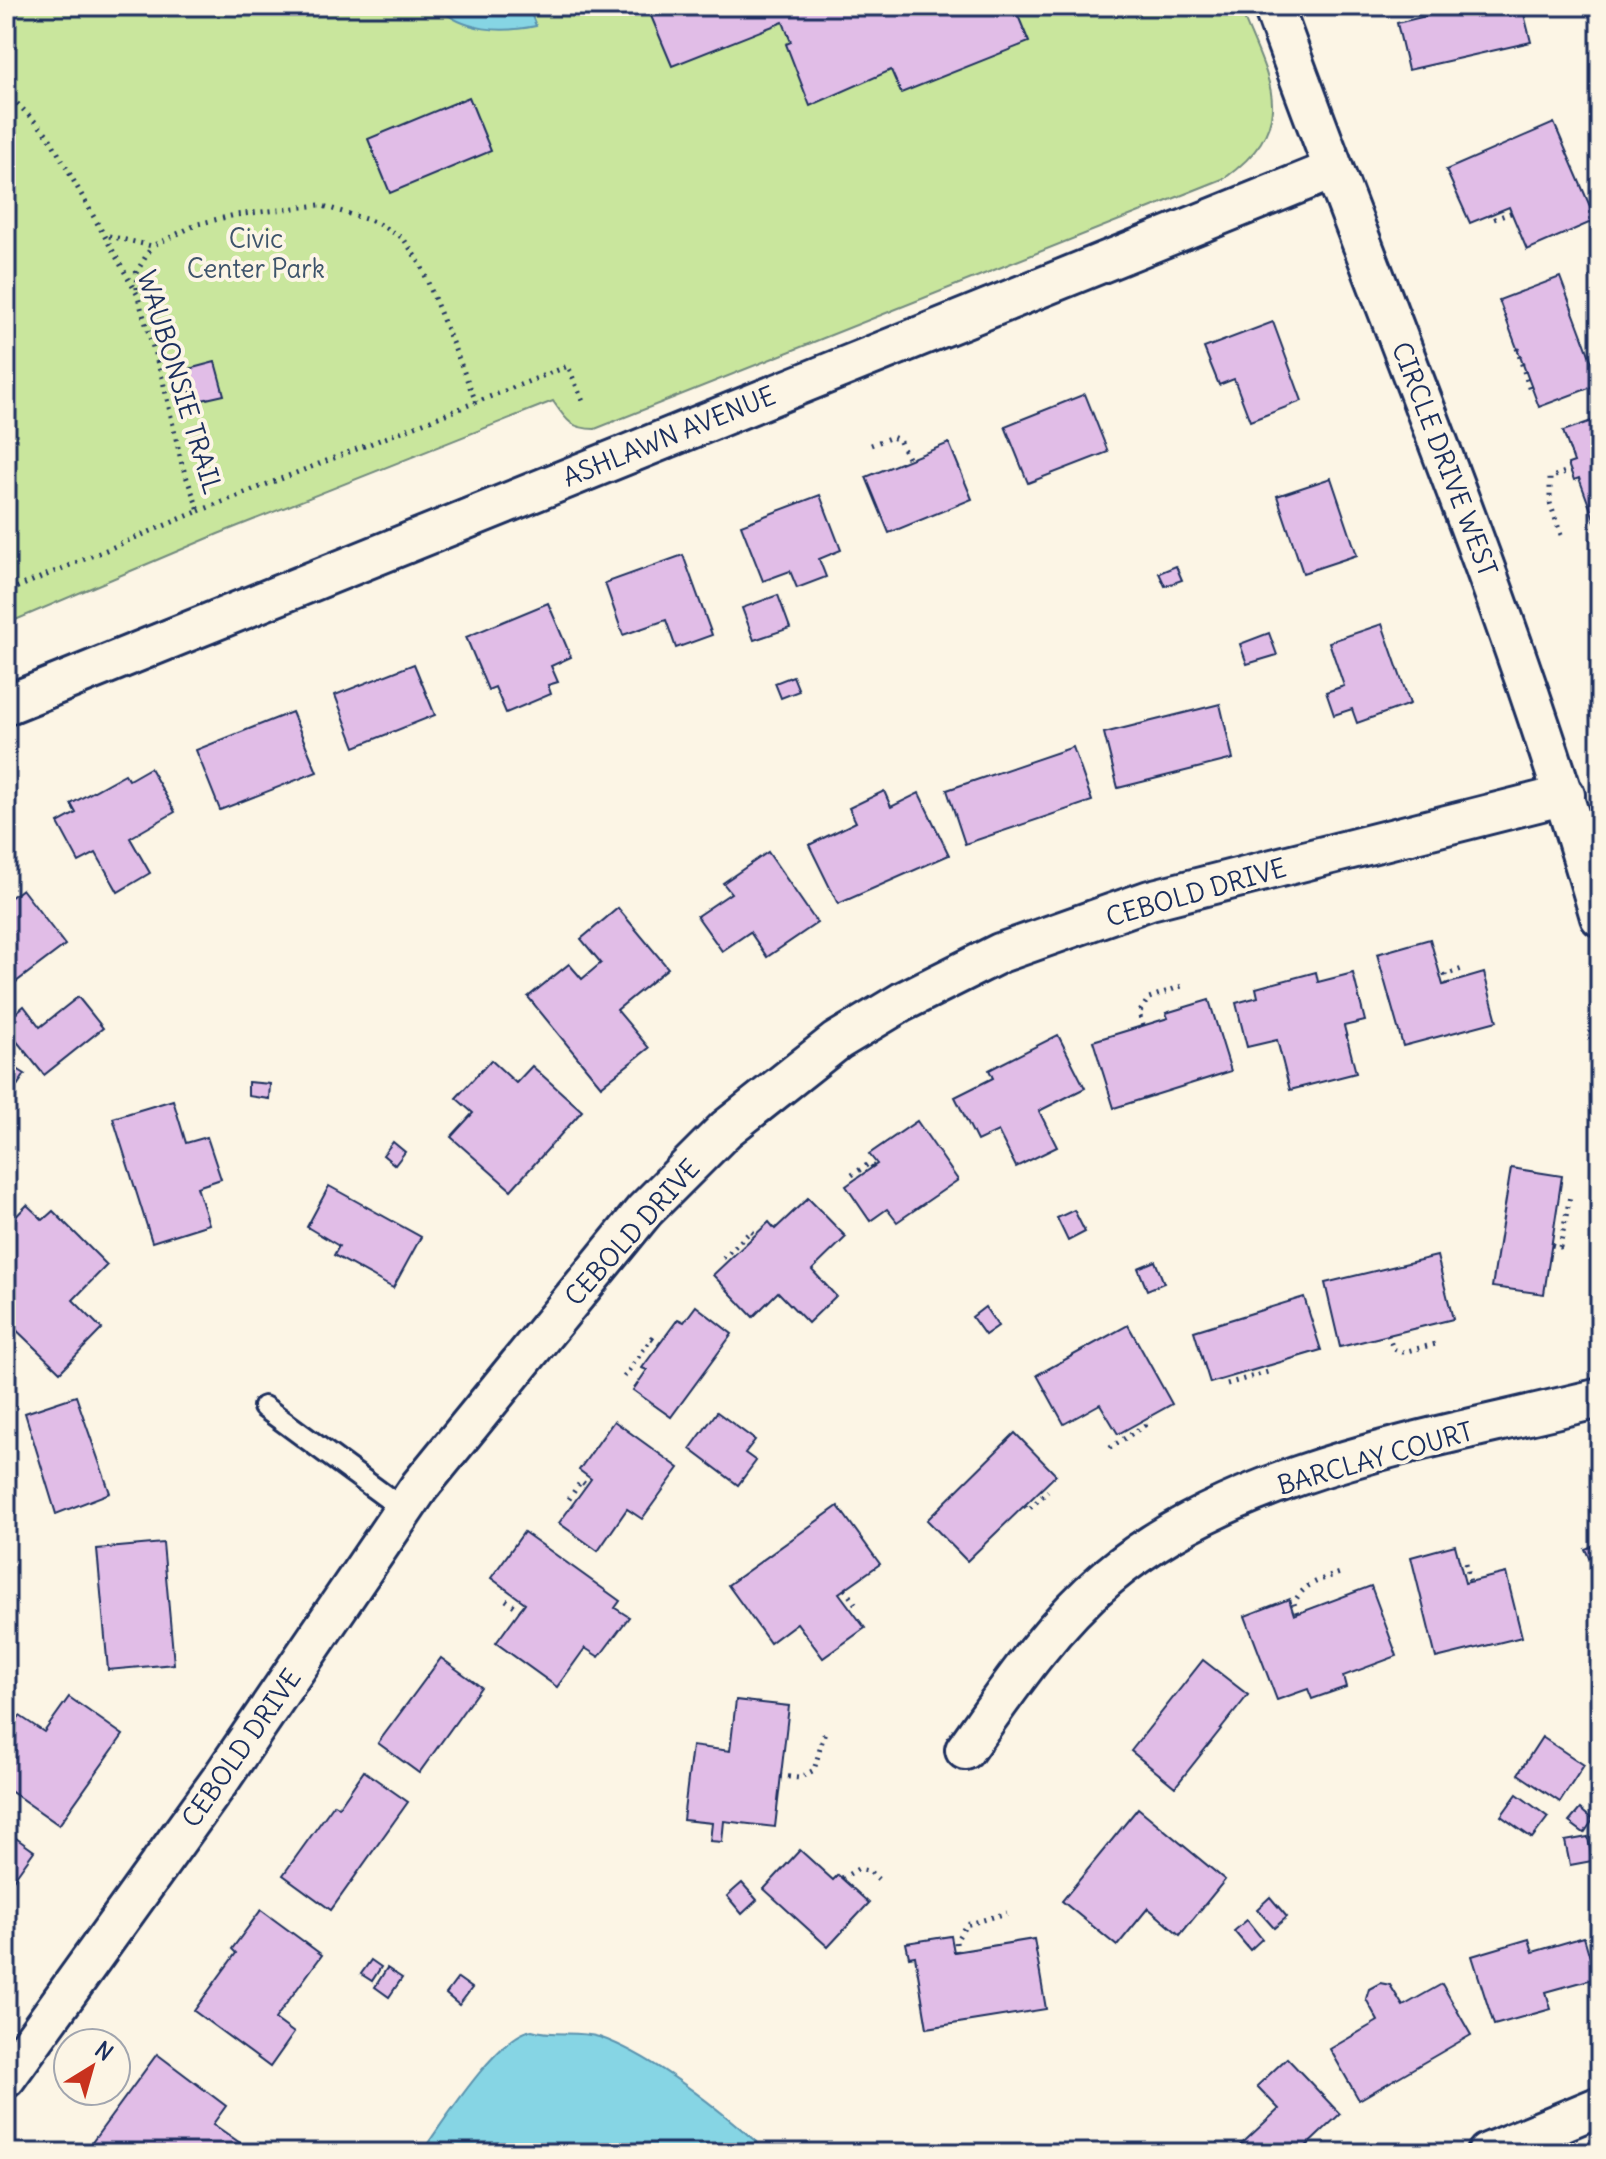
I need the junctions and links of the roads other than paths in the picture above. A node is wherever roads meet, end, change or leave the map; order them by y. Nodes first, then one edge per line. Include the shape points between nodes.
1 (1273, 6) edge
2 (1332, 170) junction
3 (6, 705) edge
4 (1565, 795) junction
5 (1600, 917) edge
6 (1600, 1398) edge
7 (264, 1407) dead end
8 (404, 1510) junction
9 (965, 1750) dead end
10 (6, 2078) edge
11 (1600, 2106) edge
12 (1487, 2153) edge

1 - 2 street, CIRCLE DRIVE WEST
2 - 3 street, ASHLAWN AVENUE
2 - 4 street, CIRCLE DRIVE WEST via 1501,604
4 - 5 street, CIRCLE DRIVE WEST
4 - 8 street, CEBOLD DRIVE via 1150,900 997,954 837,1041 726,1129 644,1211
6 - 9 street, BARCLAY COURT via 1313,1470 1218,1506 1107,1578 1041,1645
7 - 8 lane
8 - 10 street, CEBOLD DRIVE via 221,1779
11 - 12 street

